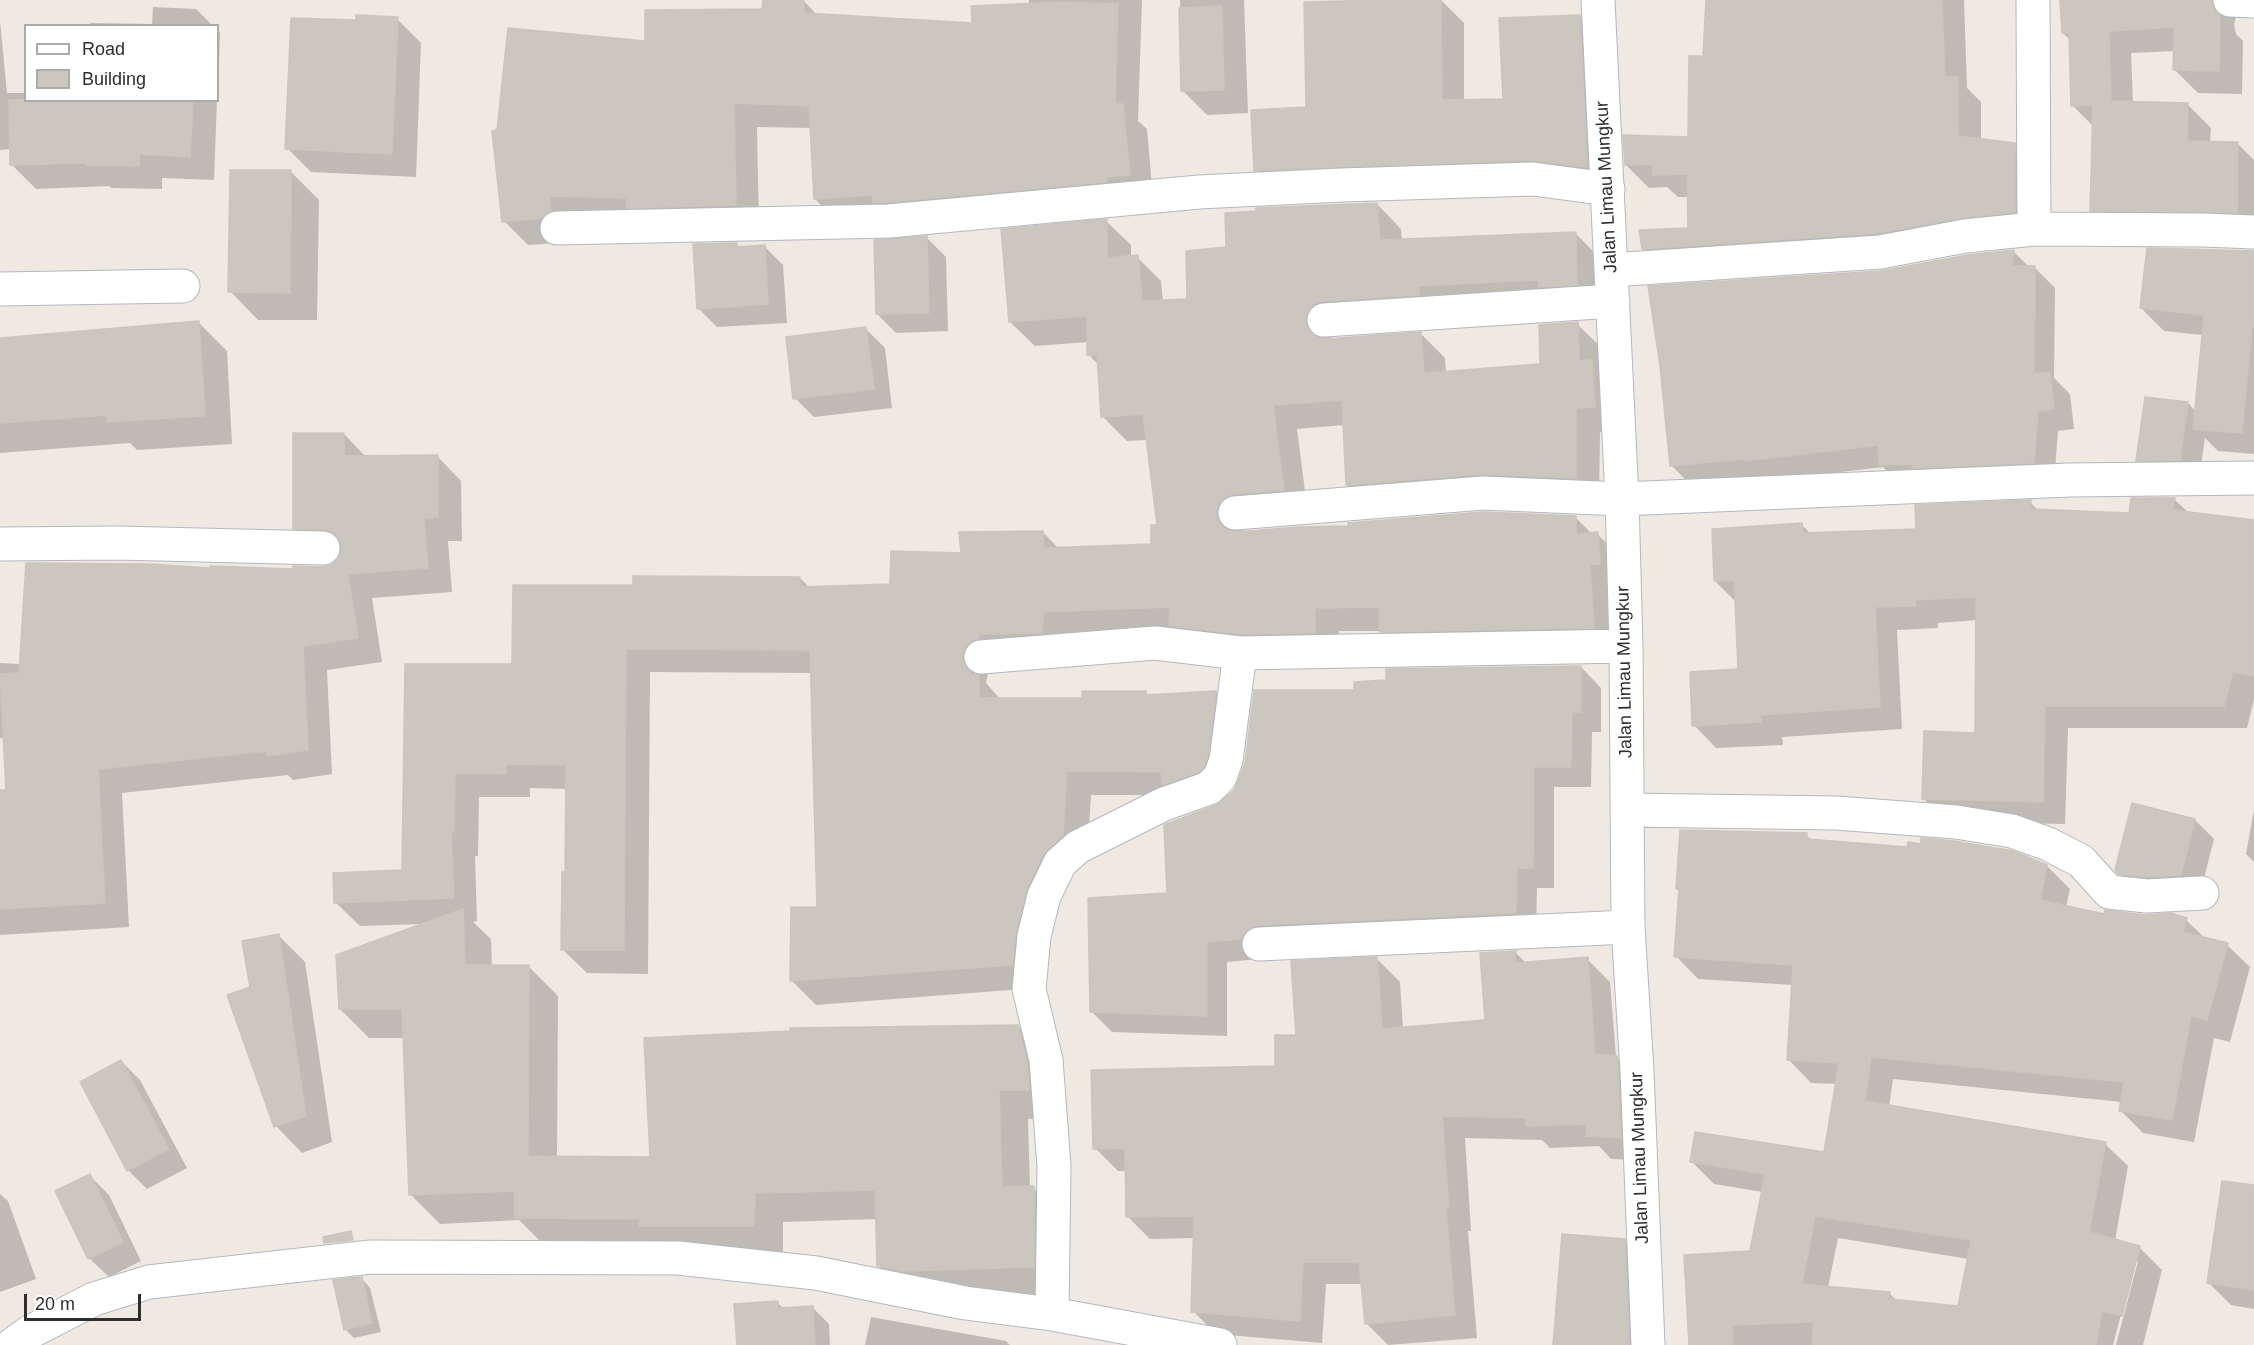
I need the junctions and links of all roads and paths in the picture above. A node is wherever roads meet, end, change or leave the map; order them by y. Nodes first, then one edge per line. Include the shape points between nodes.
1 (1598, 0) edge
2 (2033, 0) edge
3 (2230, 0) edge
4 (2254, 1) edge
5 (1608, 189) junction
6 (557, 228) dead end
7 (2034, 229) junction
8 (2254, 232) edge
9 (183, 286) dead end
10 (1612, 286) junction
11 (0, 289) edge
12 (1324, 320) dead end
13 (2254, 478) edge
14 (1622, 499) junction
15 (1235, 513) dead end
16 (0, 544) edge
17 (323, 548) dead end
18 (1626, 646) junction
19 (1240, 653) junction
20 (981, 657) dead end
21 (1627, 810) junction
22 (2202, 893) dead end
23 (1628, 927) junction
24 (1259, 944) dead end
25 (1052, 1314) junction
26 (12, 1345) edge
27 (1220, 1345) edge
28 (1648, 1345) edge

1 - 5 street, Jalan Limau Mungkur
2 - 7 street
3 - 4 street
5 - 6 street via 1533,179 1353,184 1199,192 889,221
5 - 10 street, Jalan Limau Mungkur
7 - 8 street
7 - 10 street
9 - 11 street
10 - 12 street
10 - 14 street, Jalan Limau Mungkur
13 - 14 street via 2069,480
14 - 15 street via 1483,493
14 - 18 street, Jalan Limau Mungkur
16 - 17 street
18 - 19 street
18 - 21 street, Jalan Limau Mungkur
19 - 20 street via 1155,643
19 - 25 street via 1226,759 1220,777 1209,788 1164,804 1078,847 1059,863 1044,896 1034,936 1029,989 1046,1060 1053,1154
21 - 22 street via 1836,813 1956,822 2012,831 2048,844 2081,861 2109,892 2147,896
21 - 23 street, Jalan Limau Mungkur
23 - 24 street
23 - 28 street, Jalan Limau Mungkur
25 - 26 street via 965,1303 816,1273 678,1258 371,1257 149,1282 94,1299
25 - 27 street

